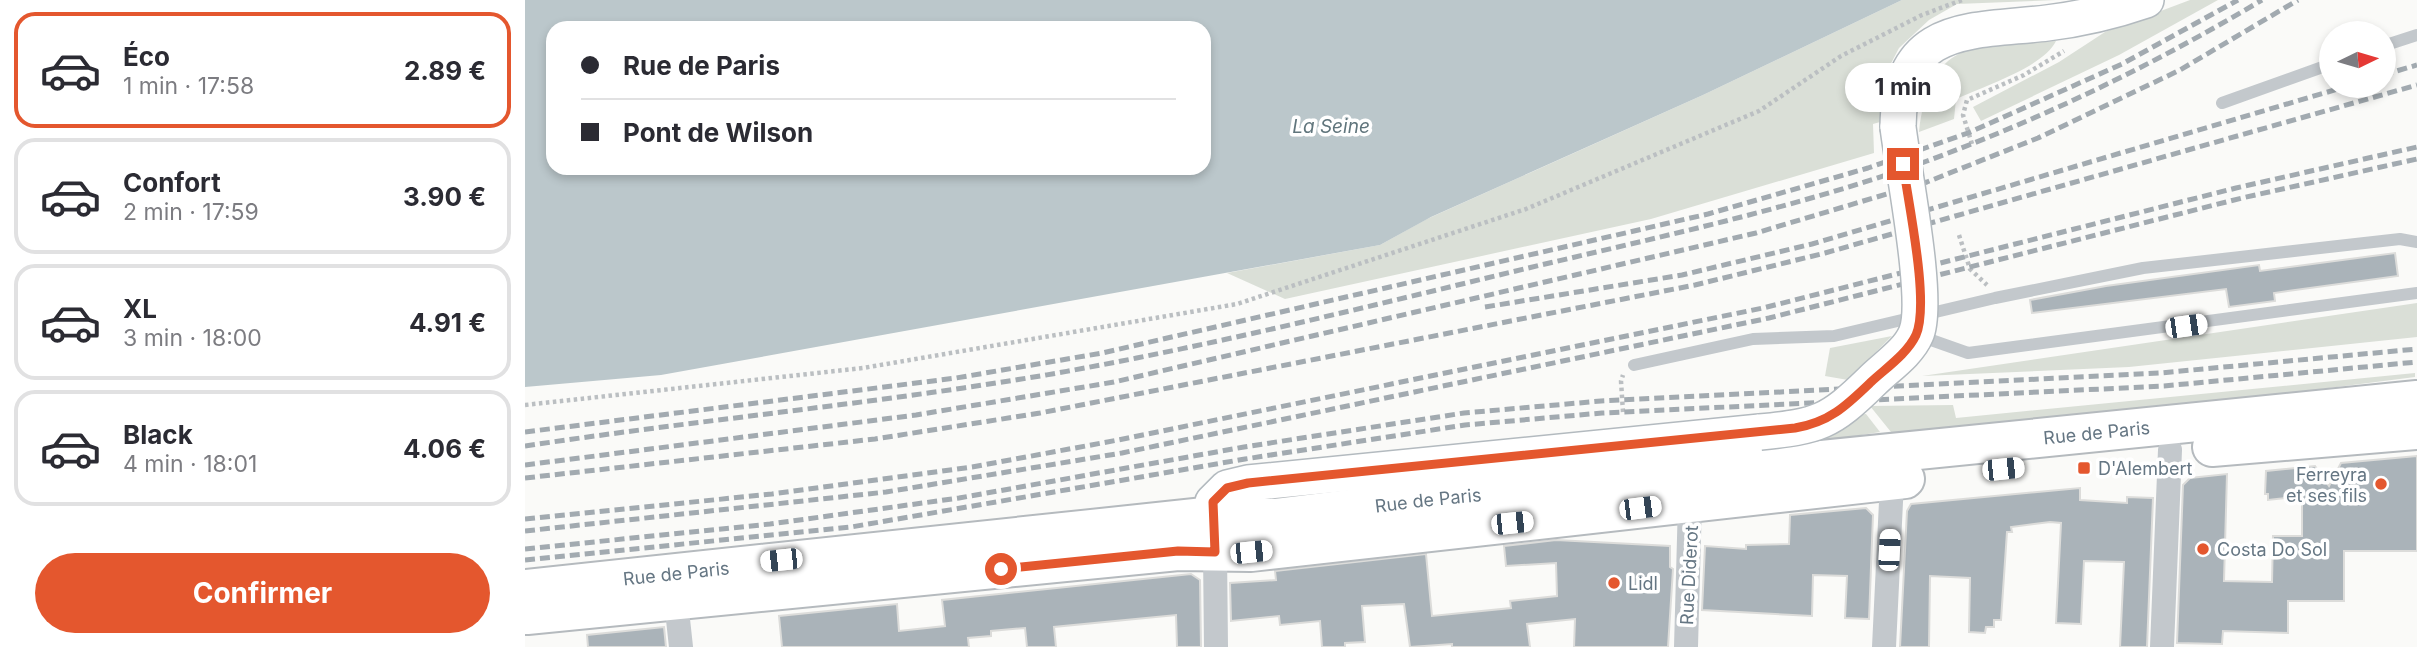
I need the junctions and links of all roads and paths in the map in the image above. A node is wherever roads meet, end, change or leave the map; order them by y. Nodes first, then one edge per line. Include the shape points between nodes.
1 (1962, 0) edge
2 (2146, 0) edge
3 (2075, 19) junction
4 (2417, 35) edge
5 (2396, 42) edge
6 (2319, 68) edge
7 (2222, 103) dead end
8 (1972, 144) dead end
9 (1959, 235) dead end
10 (2417, 242) edge
11 (2417, 293) edge
12 (1996, 298) junction
13 (1916, 335) junction
14 (1634, 365) joint
15 (2417, 400) edge
16 (525, 405) edge
17 (1623, 412) dead end
18 (2417, 430) edge
19 (2170, 450) junction
20 (1892, 481) junction
21 (1690, 502) junction
22 (1214, 534) junction
23 (525, 589) edge
24 (675, 601) junction
25 (525, 615) edge
26 (681, 647) edge
27 (1216, 647) edge
28 (1686, 647) edge
29 (1884, 647) edge
30 (2162, 647) edge

1 - 16 path via 1840,57 1759,111 1526,209 1237,304 863,368
2 - 3 main road
3 - 8 path via 2079,37 2068,48 2024,75 1967,100 1963,115
3 - 13 main road, bridge via 1977,28 1939,41 1909,73 1900,99 1898,127 1920,292
4 - 5 lane
6 - 7 lane
9 - 12 path via 1970,269
10 - 12 lane via 2400,239 2143,268
11 - 13 lane via 1968,353
12 - 14 lane via 1834,336 1753,339
13 - 22 main road, bridge via 1835,415 1814,425 1248,483 1227,488 1213,502
14 - 17 path via 1621,381
15 - 22 main road, Rue de Paris via 1422,500 1275,519
18 - 19 main road, Rue de Paris
19 - 20 main road, Rue de Paris
19 - 30 street
20 - 21 main road, Rue de Paris
20 - 29 street
21 - 22 main road, Rue de Paris via 1264,550
21 - 28 street, Rue Diderot
22 - 23 main road, Rue de Paris
22 - 24 main road, Rue de Paris via 1178,551
22 - 27 street
24 - 25 main road, Rue de Paris
24 - 26 street

